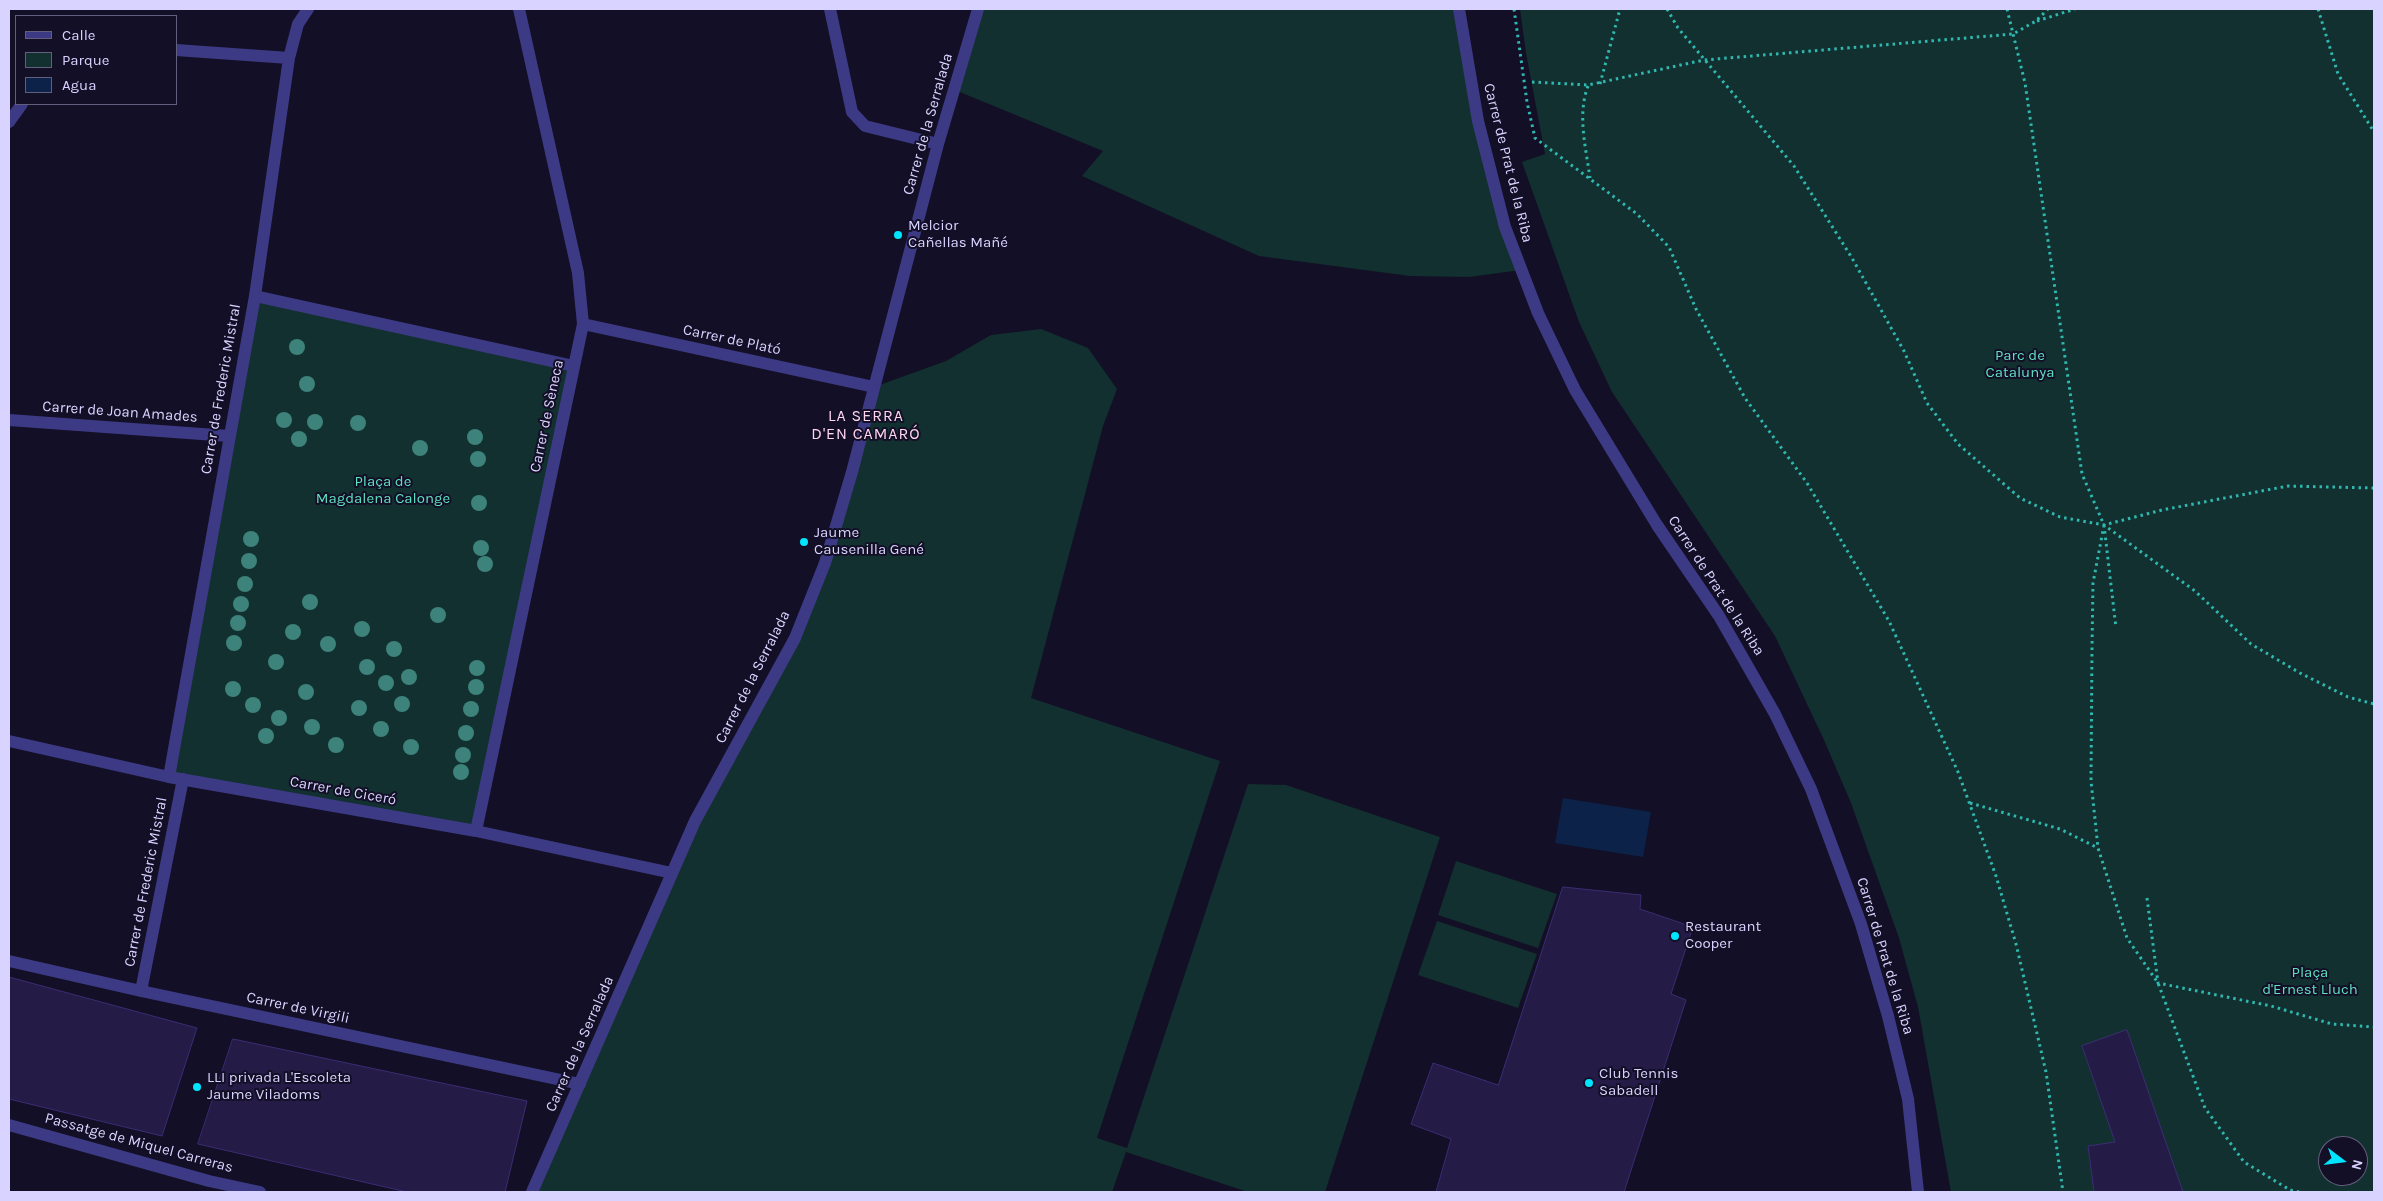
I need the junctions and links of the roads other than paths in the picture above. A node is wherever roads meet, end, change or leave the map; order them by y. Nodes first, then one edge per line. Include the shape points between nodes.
1 (308, 9) edge
2 (519, 9) edge
3 (830, 9) edge
4 (978, 9) edge
5 (1459, 9) edge
6 (178, 50) edge
7 (289, 58) junction
8 (21, 105) edge
9 (9, 122) edge
10 (938, 144) junction
11 (254, 296) junction
12 (583, 324) junction
13 (574, 366) junction
14 (874, 387) junction
15 (9, 420) edge
16 (229, 436) junction
17 (9, 742) edge
18 (169, 777) junction
19 (183, 780) junction
20 (476, 831) junction
21 (672, 874) junction
22 (9, 961) edge
23 (141, 991) junction
24 (580, 1084) junction
25 (9, 1125) edge
26 (260, 1192) edge
27 (532, 1192) edge
28 (1918, 1192) edge

1 - 7 street, Carrer de Frederic Mistral via 298,24
2 - 12 street, Carrer de Sèneca via 578,273
3 - 10 street via 852,112 865,126
4 - 10 street, Carrer de la Serralada
5 - 28 street, Carrer de Prat de la Riba via 1478,121 1505,227 1538,313 1575,390 1657,525 1719,616 1775,714 1811,789 1861,924 1888,1016 1908,1099
6 - 7 street
7 - 11 street, Carrer de Frederic Mistral
8 - 9 street
10 - 14 street, Carrer de la Serralada
11 - 13 street
11 - 16 street, Carrer de Frederic Mistral
12 - 13 street, Carrer de Sèneca
12 - 14 street, Carrer de Plató
13 - 20 street, Carrer de Sèneca
14 - 21 street, Carrer de la Serralada via 825,564 795,638 696,821
15 - 16 street, Carrer de Joan Amades
16 - 18 street, Carrer de Frederic Mistral
17 - 18 street, Carrer de Ciceró
18 - 19 street, Carrer de Ciceró
19 - 20 street, Carrer de Ciceró
19 - 23 street, Carrer de Frederic Mistral
20 - 21 street, Carrer de Ciceró
21 - 24 street, Carrer de la Serralada
22 - 23 street, Carrer de Virgili
23 - 24 street, Carrer de Virgili
24 - 27 street, Carrer de la Serralada
25 - 26 street, Passatge de Miquel Carreras via 209,1181

